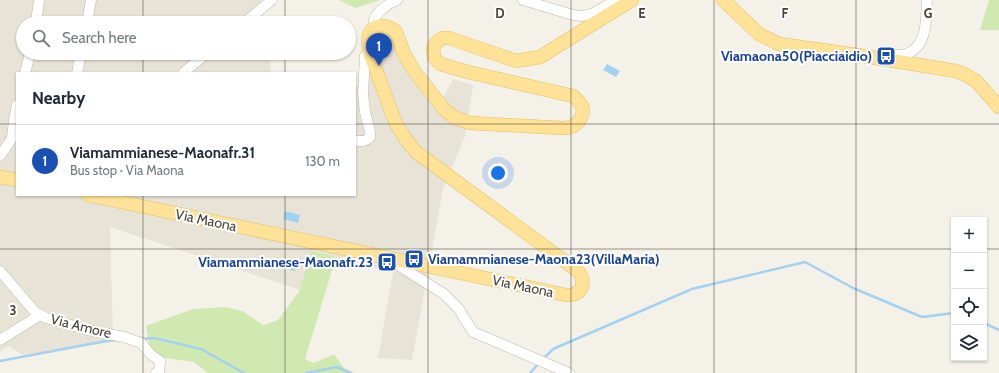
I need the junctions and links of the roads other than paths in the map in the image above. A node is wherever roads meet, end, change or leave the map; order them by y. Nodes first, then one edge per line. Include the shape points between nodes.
1 (39, 0) edge
2 (91, 0) edge
3 (272, 0) edge
4 (397, 0) edge
5 (523, 0) edge
6 (616, 0) edge
7 (632, 0) edge
8 (723, 0) edge
9 (927, 0) edge
10 (37, 16) edge
11 (88, 16) edge
12 (253, 16) edge
13 (375, 27) junction
14 (369, 52) junction
15 (864, 56) junction
16 (28, 60) edge
17 (80, 60) edge
18 (199, 60) edge
19 (25, 72) edge
20 (77, 72) edge
21 (184, 72) edge
22 (999, 107) edge
23 (16, 110) edge
24 (14, 134) edge
25 (356, 141) edge
26 (0, 156) edge
27 (0, 177) edge
28 (16, 180) edge
29 (93, 196) edge
30 (397, 260) junction
31 (0, 271) edge
32 (40, 315) junction
33 (0, 340) edge
34 (554, 369) edge
35 (156, 373) edge
36 (569, 373) edge

1 - 10 street
2 - 11 street
3 - 12 street
4 - 13 street, Via Maona via 380,11 374,20
5 - 6 street via 582,16 592,14
7 - 13 main road via 540,57 516,61 449,38 442,38 433,48 434,57 440,64 573,96 582,107 582,116 571,127 470,123 455,118 444,109 415,72 404,54 396,32 385,26
8 - 15 main road via 759,34 779,44
9 - 15 street via 923,38 914,50 898,55
13 - 14 main road, Via Maona via 368,36
14 - 25 street via 365,56 363,94 370,137 365,141
14 - 30 main road, Via Maona via 396,124 416,152 578,271 583,283 579,291 566,295
15 - 22 main road via 956,71 976,81
16 - 19 street
17 - 20 street
18 - 21 street
23 - 24 street
24 - 26 street
27 - 28 main road
29 - 30 main road, Via Maona
30 - 34 street via 401,267 444,294 458,308 473,332
31 - 32 street, Via Amore
32 - 33 street
32 - 35 street, Via Amore via 141,343 160,361 159,372
34 - 36 street

